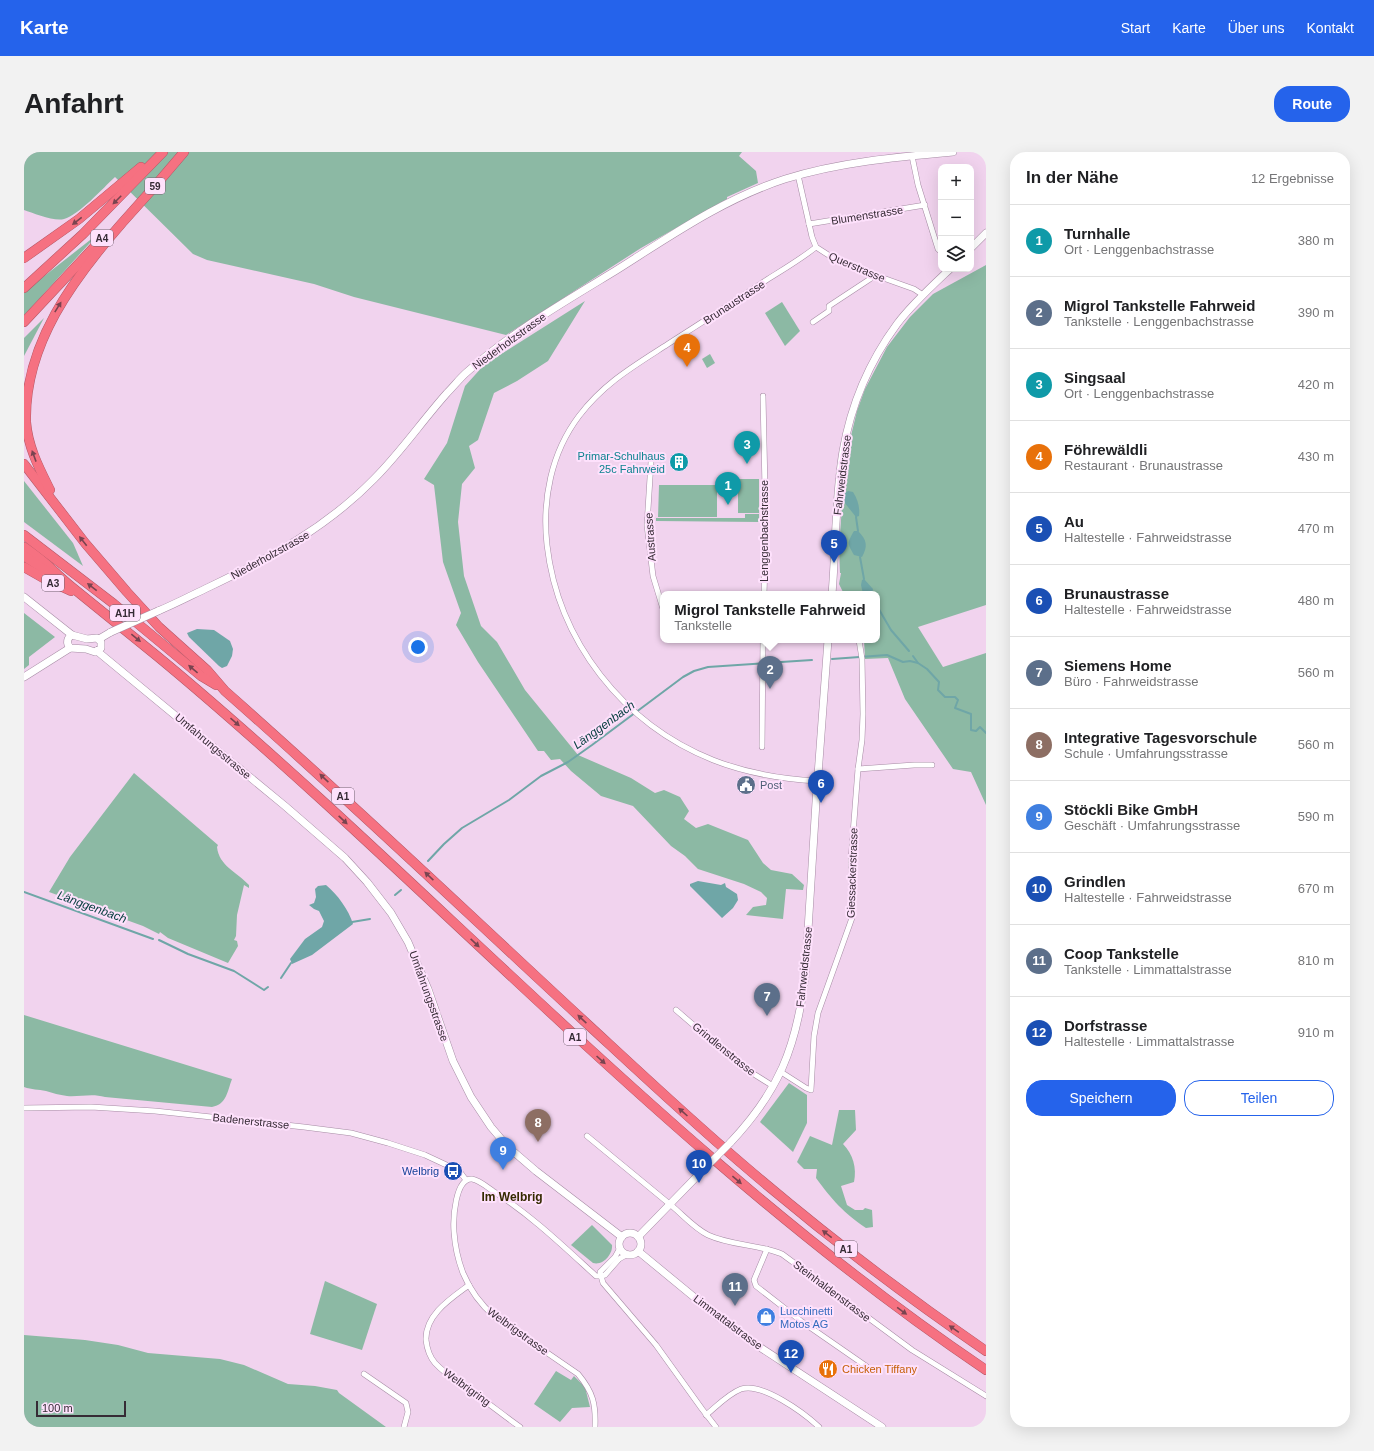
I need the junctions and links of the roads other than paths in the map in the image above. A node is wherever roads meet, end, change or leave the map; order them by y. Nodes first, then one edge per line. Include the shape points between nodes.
1 (156, 152) edge
2 (163, 152) edge
3 (178, 152) edge
4 (184, 152) edge
5 (953, 152) edge
6 (909, 155) edge
7 (798, 175) junction
8 (924, 205) junction
9 (810, 224) junction
10 (986, 233) edge
11 (974, 245) edge
12 (816, 247) junction
13 (938, 249) edge
14 (24, 258) edge
15 (947, 272) edge
16 (872, 274) junction
17 (24, 288) edge
18 (923, 295) junction
19 (24, 322) edge
20 (813, 322) dead end
21 (763, 396) dead end
22 (651, 462) dead end
23 (24, 464) edge
24 (56, 504) junction
25 (24, 535) edge
26 (24, 547) edge
27 (24, 556) edge
28 (24, 567) edge
29 (71, 587) junction
30 (764, 591) edge
31 (832, 591) edge
32 (84, 596) junction
33 (24, 597) edge
34 (660, 599) edge
35 (72, 634) junction
36 (100, 640) junction
37 (763, 643) edge
38 (828, 643) edge
39 (860, 643) edge
40 (70, 648) junction
41 (97, 651) junction
42 (24, 677) edge
43 (225, 691) junction
44 (762, 747) dead end
45 (932, 765) dead end
46 (858, 769) junction
47 (818, 781) junction
48 (676, 1010) dead end
49 (781, 1072) junction
50 (773, 1086) junction
51 (24, 1108) edge
52 (587, 1136) dead end
53 (466, 1180) junction
54 (670, 1204) junction
55 (638, 1237) junction
56 (622, 1238) junction
57 (620, 1248) junction
58 (767, 1249) junction
59 (638, 1251) junction
60 (628, 1254) junction
61 (601, 1276) junction
62 (469, 1285) junction
63 (986, 1351) edge
64 (866, 1366) dead end
65 (986, 1370) edge
66 (364, 1374) dead end
67 (986, 1396) edge
68 (706, 1415) junction
69 (404, 1427) edge
70 (520, 1427) edge
71 (595, 1427) edge
72 (716, 1427) edge
73 (819, 1427) edge
74 (882, 1427) edge

1 -> 14 highway, A4 via 94,208
2 -> 17 highway via 83,234
3 - 19 highway, A4
24 -> 4 highway, 59 via 38,467 29,440 25,411 28,376 37,344 54,312 88,263
5 - 6 main road, Niederholzstrasse
6 - 7 main road, Niederholzstrasse
6 - 8 street
7 - 9 street, Querstrasse
7 - 36 main road, Niederholzstrasse, bridge via 748,193 710,213 508,339 465,373 363,490 330,518 294,543 268,558 111,632
8 - 9 street, Blumenstrasse
8 - 13 street
9 - 12 street, Querstrasse
10 - 11 main road
12 - 16 street, Querstrasse via 830,256
12 - 47 street, Brunaustrasse via 623,372 592,400 577,418 555,461 548,486 545,528 553,581 568,622 588,658 631,708 669,737 712,760 751,772
15 - 18 main road, Fahrweidstrasse
16 - 18 street, Querstrasse via 914,289
16 - 20 street via 870,279 829,306 829,311
18 - 31 main road, Fahrweidstrasse via 898,323 883,345 865,379 851,414 841,468
21 - 30 street, Lenggenbachstrasse via 766,535
22 - 34 street, Austrasse via 647,525 653,576
23 - 24 highway, A1
43 -> 24 highway, A1 via 127,592 92,552
43 -> 25 highway, A1H via 202,676 106,597
26 - 29 highway
27 - 29 highway
28 - 32 highway, A3
29 - 32 highway, A1
32 -> 65 highway, A1 via 177,672 280,762 586,1047 712,1159 838,1263
33 - 35 main road
35 - 36 main road
35 - 40 main road via 67,643
36 - 41 main road via 102,645
37 - 44 street
38 - 47 main road, Fahrweidstrasse
39 - 46 street, Giessackerstrasse via 862,656 862,740
40 - 41 main road
40 - 42 main road
41 - 56 main road, Umfahrungsstrasse via 285,806 345,858 367,882 388,908 408,942 428,989 453,1061 471,1097 491,1127 531,1168
63 -> 43 highway, A1 via 852,1254 712,1138 350,802
45 - 46 street
46 - 49 street, Giessackerstrasse via 851,860 852,918 818,1013 814,1036 812,1090
47 - 49 main road, Fahrweidstrasse via 805,978 796,1030
48 - 50 street, Grindlenstrasse via 742,1066
49 - 50 main road, Fahrweidstrasse
50 - 54 main road, Fahrweidstrasse, bridge via 756,1113 730,1143
51 - 53 street, Badenerstrasse via 123,1109 344,1132 426,1155 460,1172
52 - 54 street, Steinhaldenstrasse
53 - 61 street via 474,1179 503,1197 541,1226 596,1276
53 - 62 street, Welbrigstrasse via 458,1193 454,1230 459,1262
54 - 55 main road, Fahrweidstrasse
54 - 58 street, Steinhaldenstrasse via 706,1234 726,1241
55 - 56 main road via 630,1233
55 - 59 main road via 641,1244
56 - 57 main road
57 - 60 main road
57 - 61 street via 600,1272
58 - 64 street via 754,1280 756,1286
58 - 67 street, Steinhaldenstrasse via 788,1258 912,1350
59 - 60 main road
59 - 74 main road, Limmattalstrasse via 755,1344
60 - 61 street
61 - 68 street via 603,1282 659,1348
62 - 70 street, Welbrigring via 440,1309 428,1324 427,1349 433,1361 443,1371
62 - 71 street, Welbrigstrasse via 495,1317 578,1374 593,1397
66 - 69 street via 406,1403 408,1412
68 - 72 street
68 - 73 street via 733,1393 753,1388 773,1395

